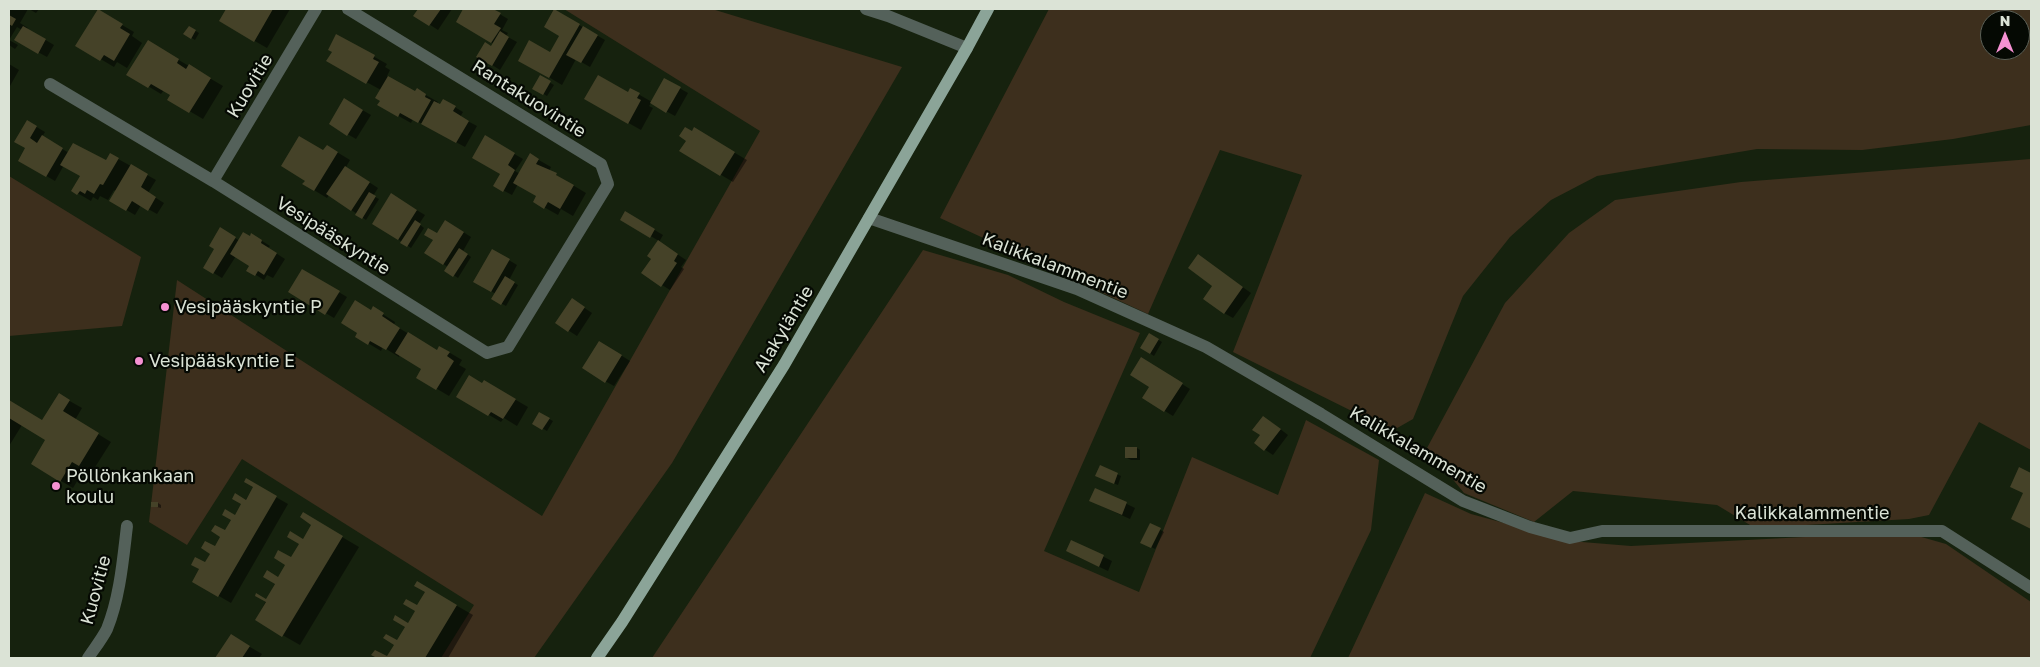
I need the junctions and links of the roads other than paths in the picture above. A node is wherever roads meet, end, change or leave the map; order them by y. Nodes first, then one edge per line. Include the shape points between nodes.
1 (316, 9) edge
2 (348, 9) edge
3 (866, 9) edge
4 (988, 9) edge
5 (967, 48) junction
6 (50, 84) dead end
7 (212, 181) junction
8 (870, 218) junction
9 (564, 257) joint
10 (127, 526) dead end
11 (2031, 588) edge
12 (88, 658) edge
13 (597, 658) edge

1 - 7 street, Kuovitie
2 - 9 street, Rantakuovintie via 601,164 608,184
3 - 5 street
4 - 5 main road, Alakyläntie
5 - 8 main road, Alakyläntie
6 - 7 street, Vesipääskyntie
7 - 9 street, Vesipääskyntie via 487,353 508,347
8 - 11 street, Kalikkalammentie via 1077,289 1206,347 1463,501 1530,527 1570,538 1602,531 1942,531
8 - 13 main road, Alakyläntie via 784,365
10 - 12 street, Kuovitie via 114,605 106,629

